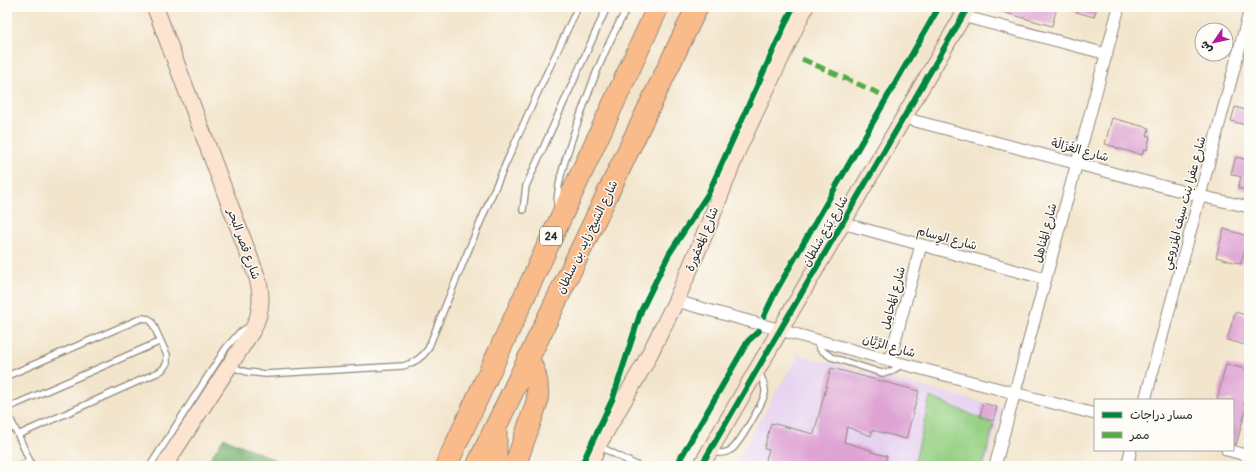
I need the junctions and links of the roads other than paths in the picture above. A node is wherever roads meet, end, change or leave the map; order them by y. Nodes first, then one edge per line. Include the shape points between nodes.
1 (155, 7) edge
2 (166, 7) edge
3 (578, 7) edge
4 (607, 7) edge
5 (628, 7) edge
6 (658, 7) edge
7 (697, 7) edge
8 (805, 7) edge
9 (1119, 7) edge
10 (965, 12) edge
11 (1249, 13) edge
12 (1107, 54) junction
13 (904, 118) junction
14 (1077, 163) junction
15 (1200, 196) junction
16 (1249, 207) edge
17 (523, 210) dead end
18 (558, 222) junction
19 (842, 223) junction
20 (921, 245) junction
21 (1046, 278) junction
22 (676, 301) junction
23 (256, 324) junction
24 (780, 329) junction
25 (815, 339) junction
26 (161, 341) junction
27 (528, 359) junction
28 (890, 359) junction
29 (903, 364) junction
30 (233, 368) junction
31 (7, 376) edge
32 (1015, 393) junction
33 (1145, 399) edge
34 (7, 408) edge
35 (7, 412) edge
36 (1094, 414) edge
37 (496, 426) junction
38 (14, 427) junction
39 (7, 430) edge
40 (18, 435) junction
41 (598, 445) junction
42 (1131, 451) edge
43 (1231, 451) edge
44 (1249, 456) edge
45 (705, 460) edge
46 (31, 464) edge
47 (18, 466) edge
48 (150, 466) edge
49 (164, 466) edge
50 (176, 466) edge
51 (446, 466) edge
52 (477, 466) edge
53 (496, 466) edge
54 (515, 466) edge
55 (590, 466) edge
56 (638, 466) edge
57 (996, 466) edge
58 (1127, 466) edge

1 - 23 street, شارع قصر البحر via 259,282 261,299
2 - 30 street, شارع قصر البحر via 268,280 271,298 268,318 260,336
3 - 30 lane via 488,201 428,349 421,358 403,366 266,374
4 - 17 lane via 526,186
5 - 18 lane via 594,77 563,165 558,191
6 - 18 highway, 24
7 - 27 highway, شارع الشيخ زايد بن سلطان
8 - 22 street, شارع المَعمُورة via 738,149
9 - 12 street, شارع المَناهِل
10 - 12 street
10 - 13 street, شارع بَدَع سُلطان
11 - 15 street, شارع عفرا بنت سيف المزروعي
12 - 14 street, شارع المَناهِل
13 - 14 street, شارع الغَزَالَة
13 - 19 street, شارع بَدَع سُلطان
14 - 15 street, شارع الغَزَالَة
14 - 21 street, شارع المَناهِل
15 - 16 street, شارع الغَزَالَة
15 - 33 street, شارع عفرا بنت سيف المزروعي
18 - 51 highway, 24
19 - 20 street, شارع الوِسام
19 - 24 street, شارع بَدَع سُلطان
20 - 21 street, شارع الوِسام
20 - 28 street, شارع المَحامِل
21 - 32 street, شارع المَناهِل
22 - 24 street, شارع الرَّيَّان
22 - 41 street, شارع المَعمُورة via 644,365
23 - 30 street, شارع قصر البحر
23 - 48 lane via 238,333 226,348
24 - 25 street, شارع الرَّيَّان
24 - 45 street, شارع بَدَع سُلطان
25 - 28 street, شارع الرَّيَّان
25 - 29 lane via 820,349 831,357 882,372 890,372
26 - 31 lane via 152,322 142,318
26 - 34 lane
26 - 40 lane via 167,359 160,372
27 - 37 highway, شارع الشيخ زايد بن سلطان
27 - 54 highway via 536,375 537,402
28 - 29 street, شارع الرَّيَّان
29 - 32 street, شارع الرَّيَّان
30 - 49 street, شارع قصر البحر
30 - 50 street, شارع قصر البحر
32 - 36 street, شارع الرَّيَّان
32 - 57 street, شارع المَناهِل
35 - 38 lane
37 - 52 highway, شارع الشيخ زايد بن سلطان
37 - 53 highway
38 - 39 lane
38 - 40 lane
40 - 46 lane
41 - 55 street, شارع المَعمُورة
41 - 56 lane
42 - 58 street
43 - 44 street
46 - 47 lane

